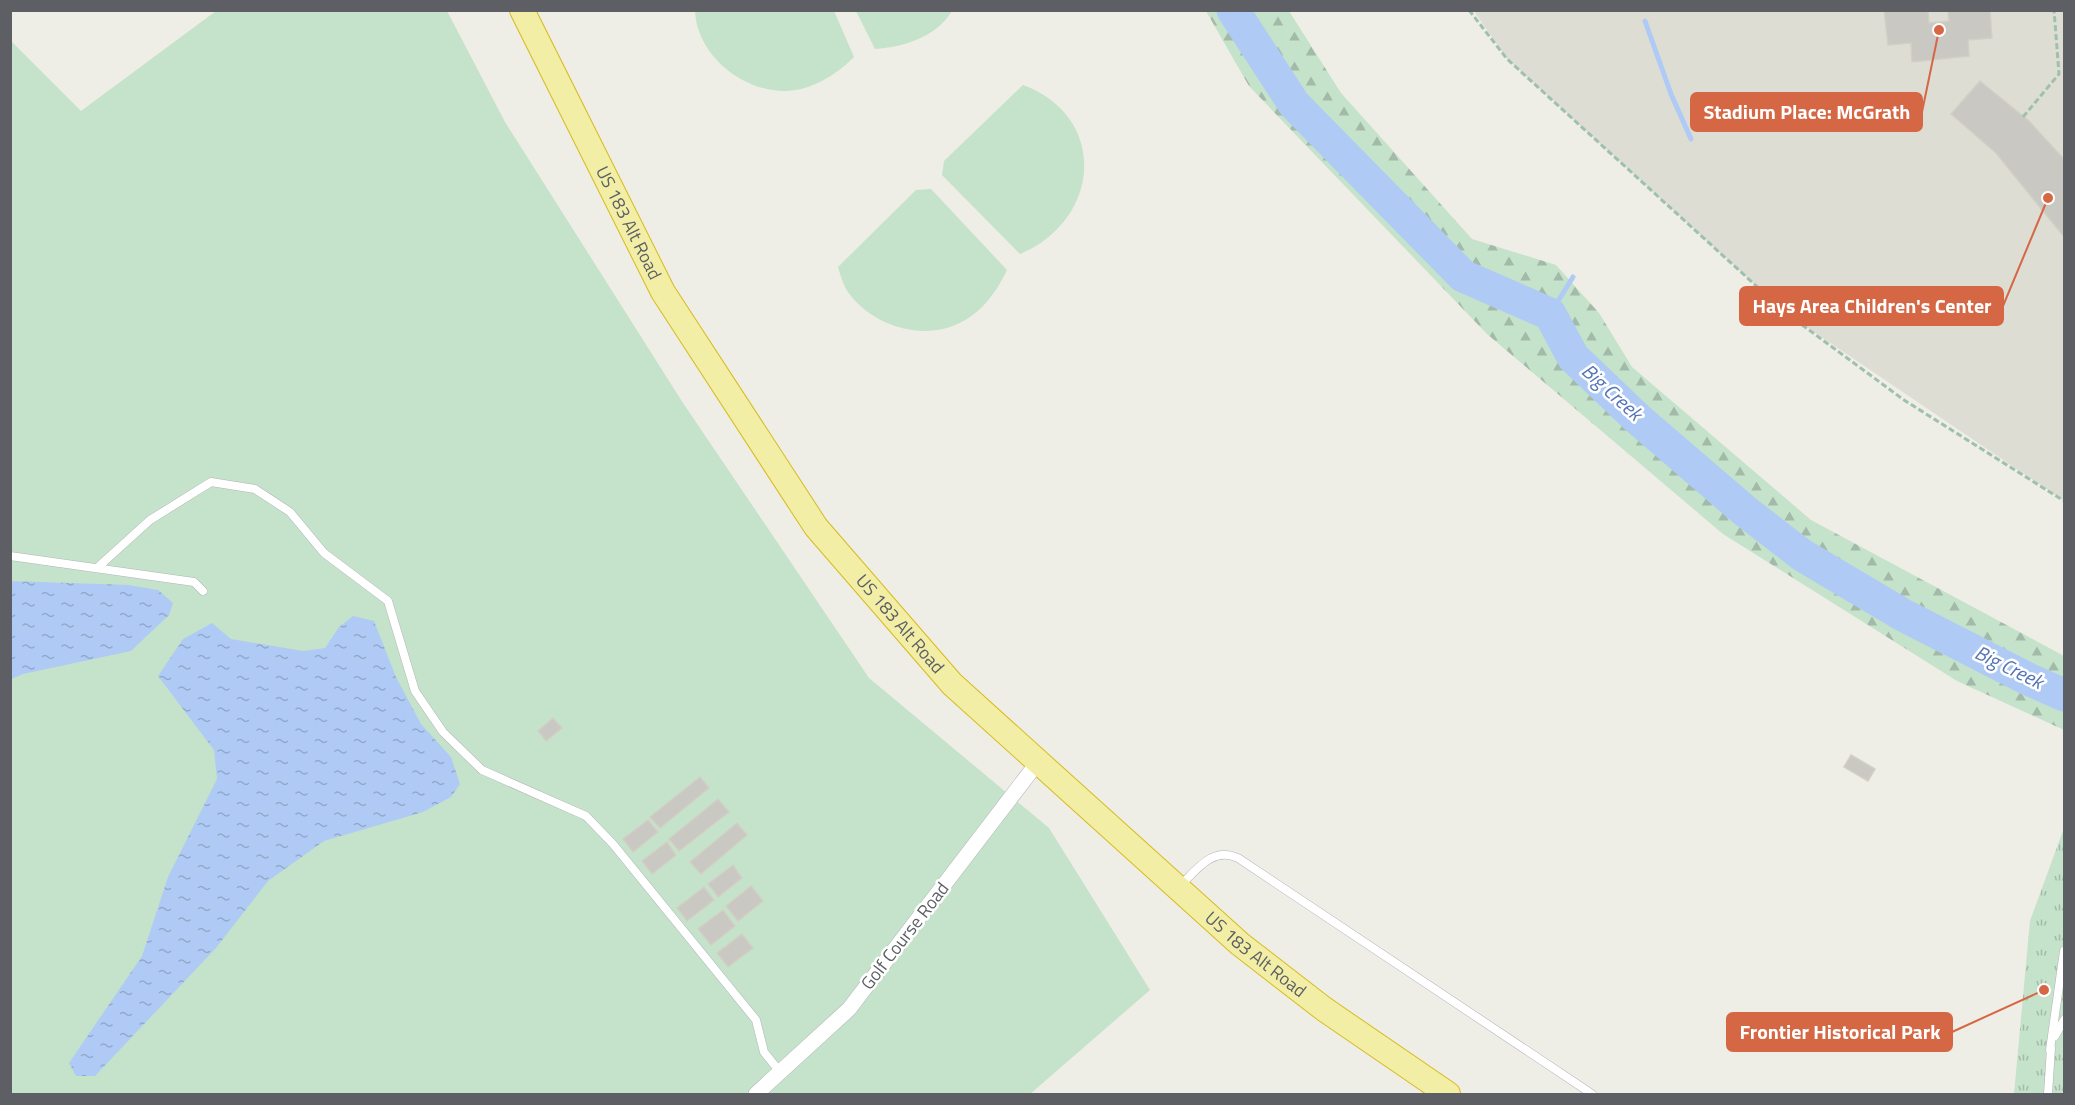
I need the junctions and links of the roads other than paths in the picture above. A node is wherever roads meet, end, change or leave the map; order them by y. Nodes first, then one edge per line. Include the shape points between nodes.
1 (522, 10) edge
2 (10, 556) edge
3 (97, 568) junction
4 (203, 591) dead end
5 (1038, 762) junction
6 (1178, 888) junction
7 (2064, 951) edge
8 (2064, 1020) edge
9 (2050, 1050) junction
10 (781, 1073) junction
11 (756, 1095) edge
12 (1448, 1095) edge
13 (1592, 1095) edge
14 (2048, 1095) edge

1 - 5 highway, US 183 Alt Road via 663,292 816,527 952,684
2 - 3 lane
3 - 4 lane via 194,582
3 - 10 lane via 150,520 211,482 255,489 290,512 324,552 387,601 415,691 443,732 482,770 586,816 756,1020 764,1052
5 - 6 highway, US 183 Alt Road
5 - 10 street, Golf Course Road via 849,1009
6 - 12 highway, US 183 Alt Road via 1240,944 1324,1009
6 - 13 lane via 1211,858 1226,854 1238,858
7 - 9 lane
8 - 9 lane
9 - 14 lane
10 - 11 street, Golf Course Road

